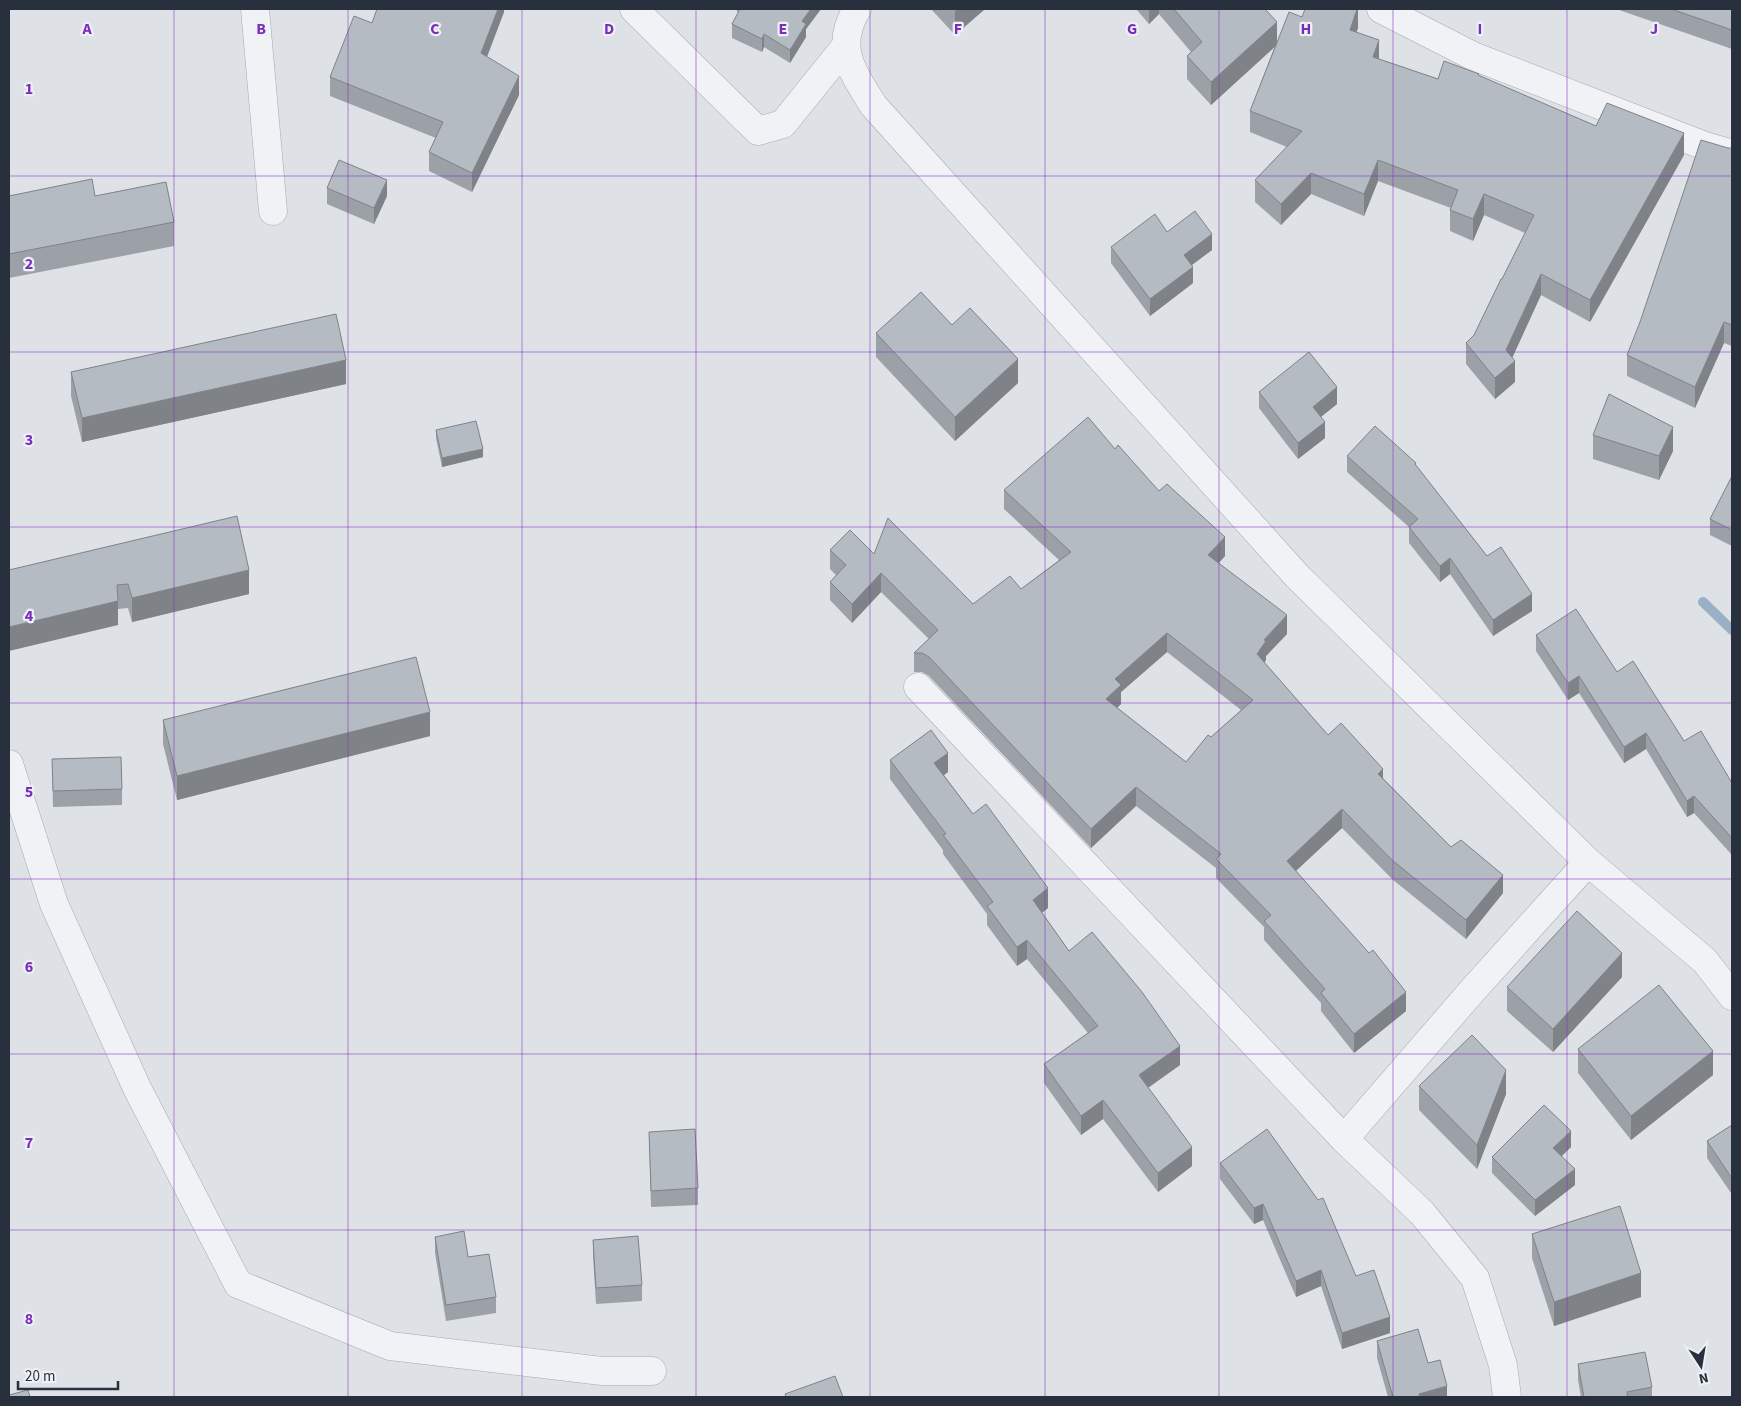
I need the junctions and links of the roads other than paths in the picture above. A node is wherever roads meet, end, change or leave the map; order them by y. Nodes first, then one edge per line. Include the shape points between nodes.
1 (256, 9) edge
2 (634, 9) edge
3 (857, 9) edge
4 (1381, 9) edge
5 (845, 47) junction
6 (1732, 154) edge
7 (273, 211) dead end
8 (918, 687) dead end
9 (9, 764) edge
10 (1588, 862) junction
11 (1732, 996) edge
12 (1344, 1139) junction
13 (652, 1371) dead end
14 (1507, 1397) edge

1 - 7 street
2 - 5 street via 758,131 783,124
3 - 5 street via 850,21
4 - 6 street via 1473,56
5 - 10 street via 855,77 873,104 1297,576
8 - 12 street
9 - 13 street via 54,904 137,1088 238,1284 390,1346 602,1371
10 - 11 street via 1705,961
10 - 12 street
12 - 14 street via 1422,1213 1475,1278 1502,1365

